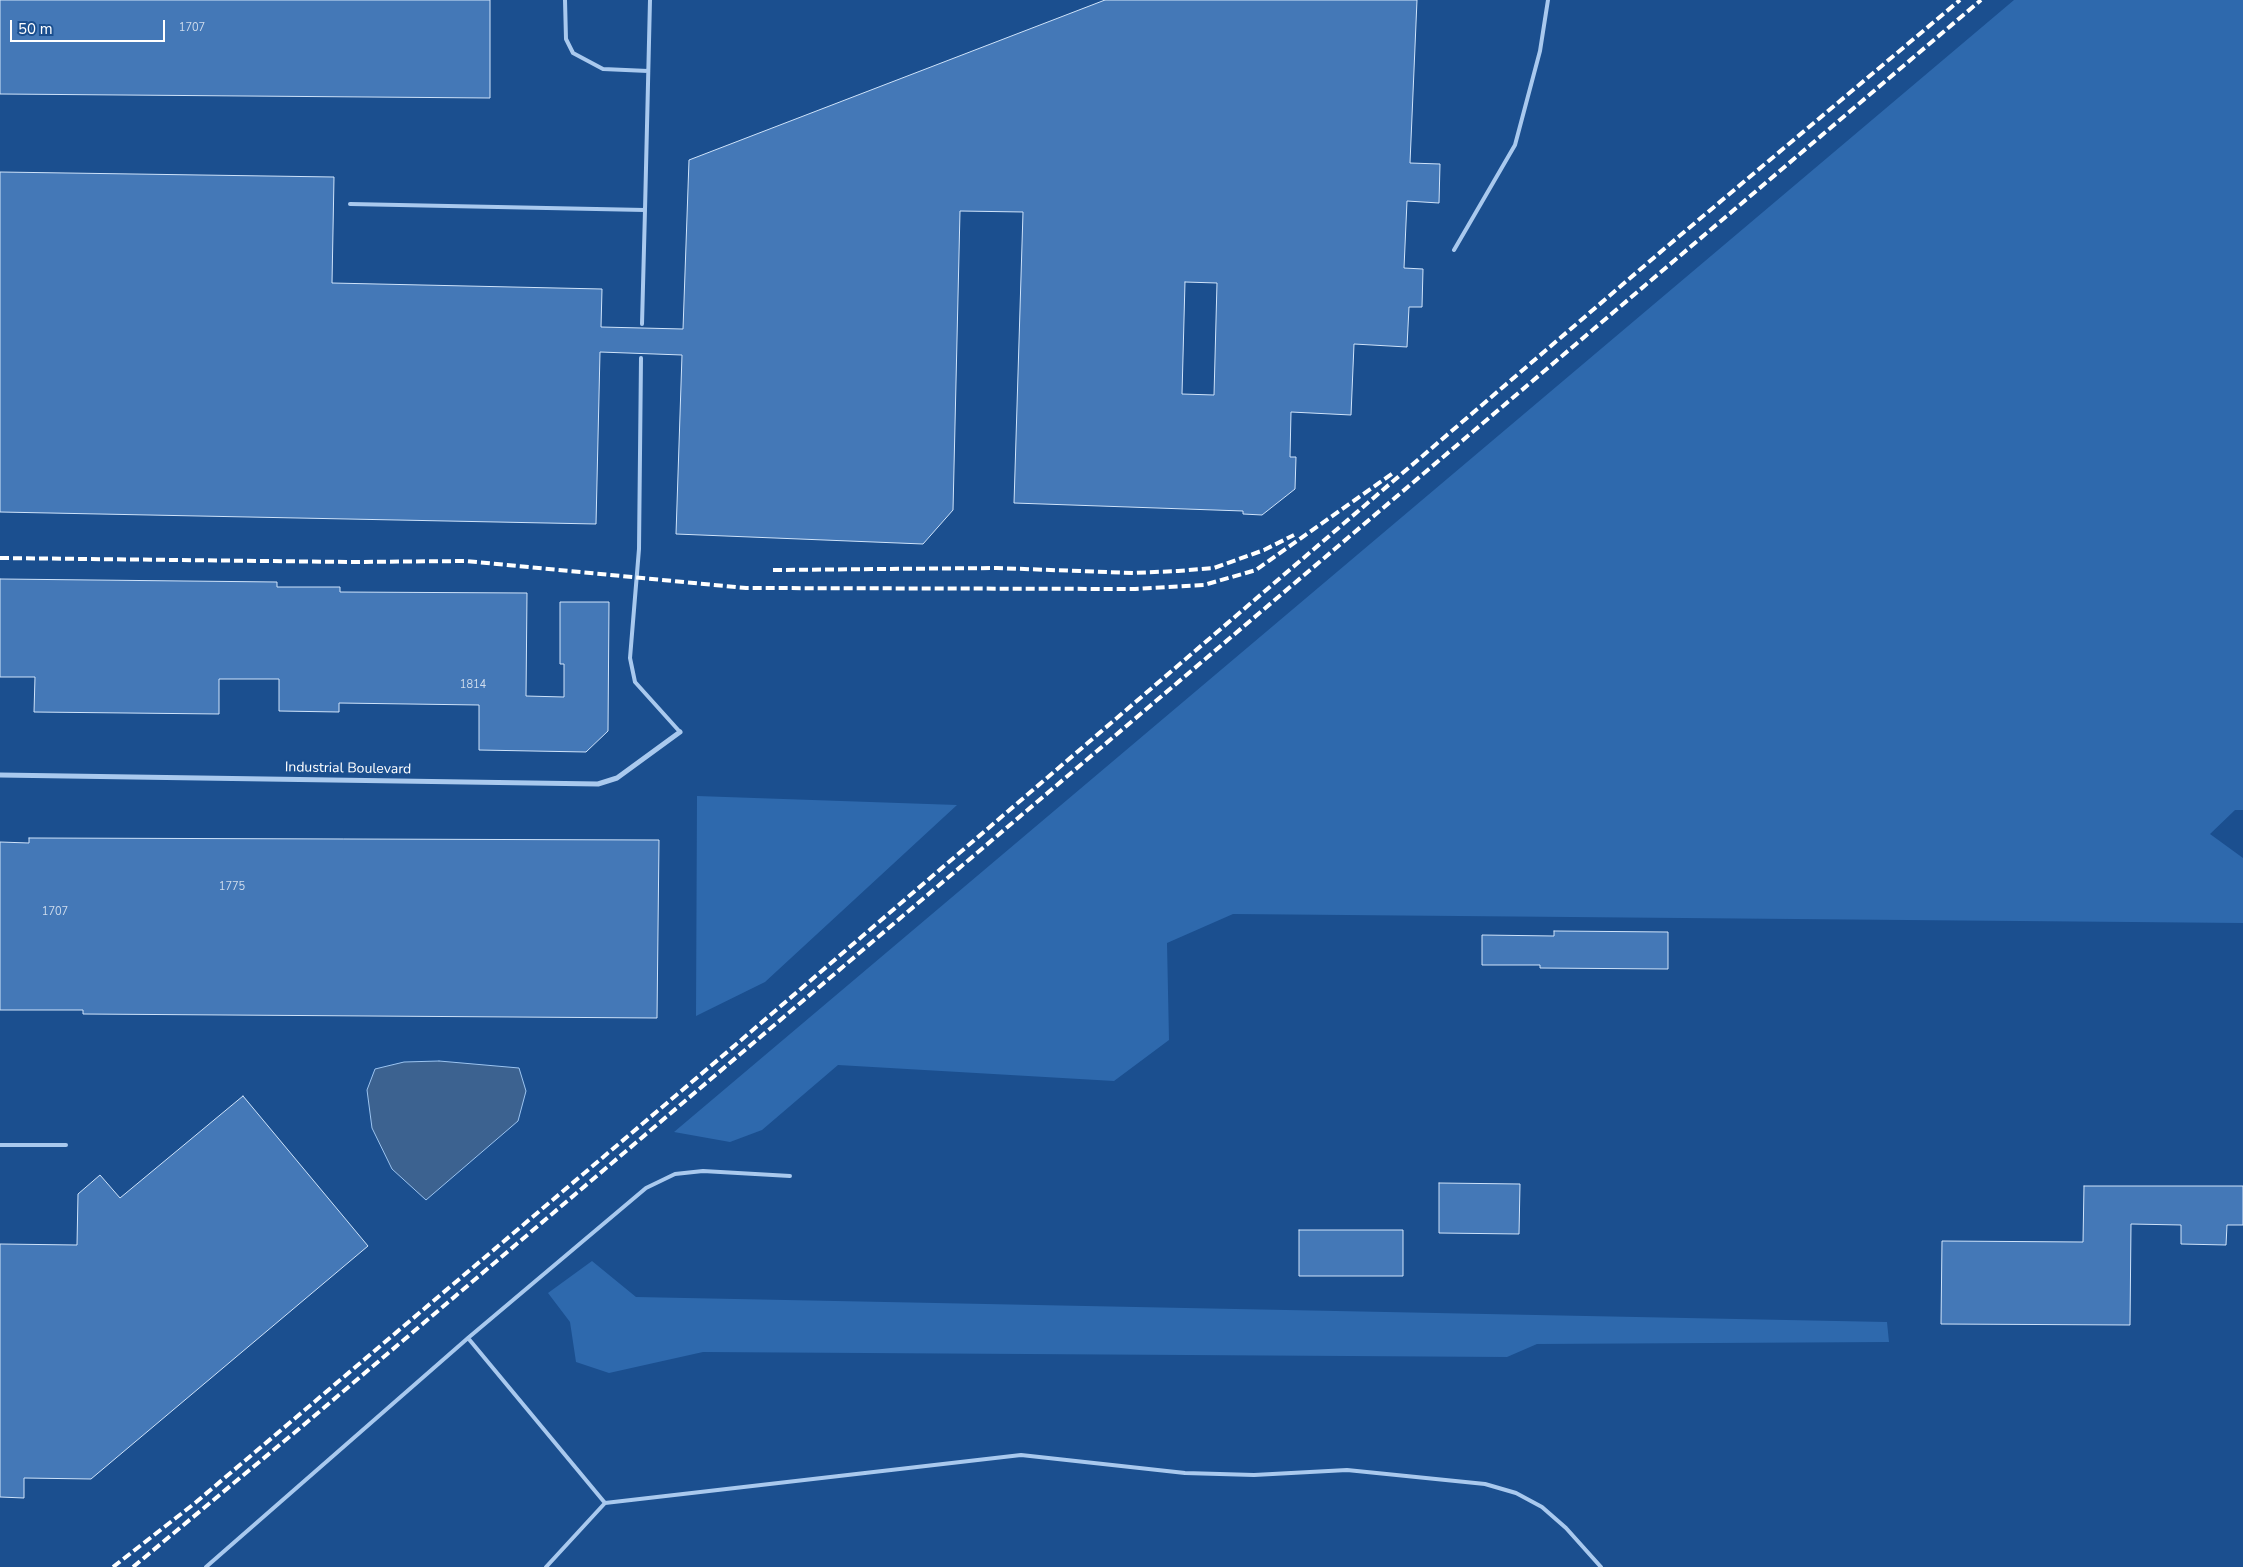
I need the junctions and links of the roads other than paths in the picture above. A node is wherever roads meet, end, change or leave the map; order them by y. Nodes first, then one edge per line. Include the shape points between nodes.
1 (565, 0) edge
2 (650, 0) edge
3 (1548, 0) edge
4 (648, 71) junction
5 (350, 204) dead end
6 (646, 210) junction
7 (1454, 250) dead end
8 (642, 324) dead end
9 (641, 358) dead end
10 (680, 732) joint
11 (0, 775) edge
12 (0, 1145) edge
13 (66, 1145) dead end
14 (790, 1176) dead end
15 (468, 1338) junction
16 (605, 1503) junction
17 (206, 1567) edge
18 (546, 1567) edge
19 (1601, 1567) edge

1 - 4 lane via 566,39 573,53 603,69
2 - 4 lane
3 - 7 lane via 1540,52 1515,145
4 - 6 lane
5 - 6 lane
6 - 8 lane
9 - 10 lane via 639,549 630,658 635,682
10 - 11 street, Industrial Boulevard via 617,778 598,784
12 - 13 lane
14 - 15 lane via 703,1171 675,1174 646,1188
15 - 16 lane
15 - 17 lane
16 - 18 lane
16 - 19 lane via 1021,1455 1185,1473 1254,1475 1347,1470 1485,1484 1516,1493 1542,1507

